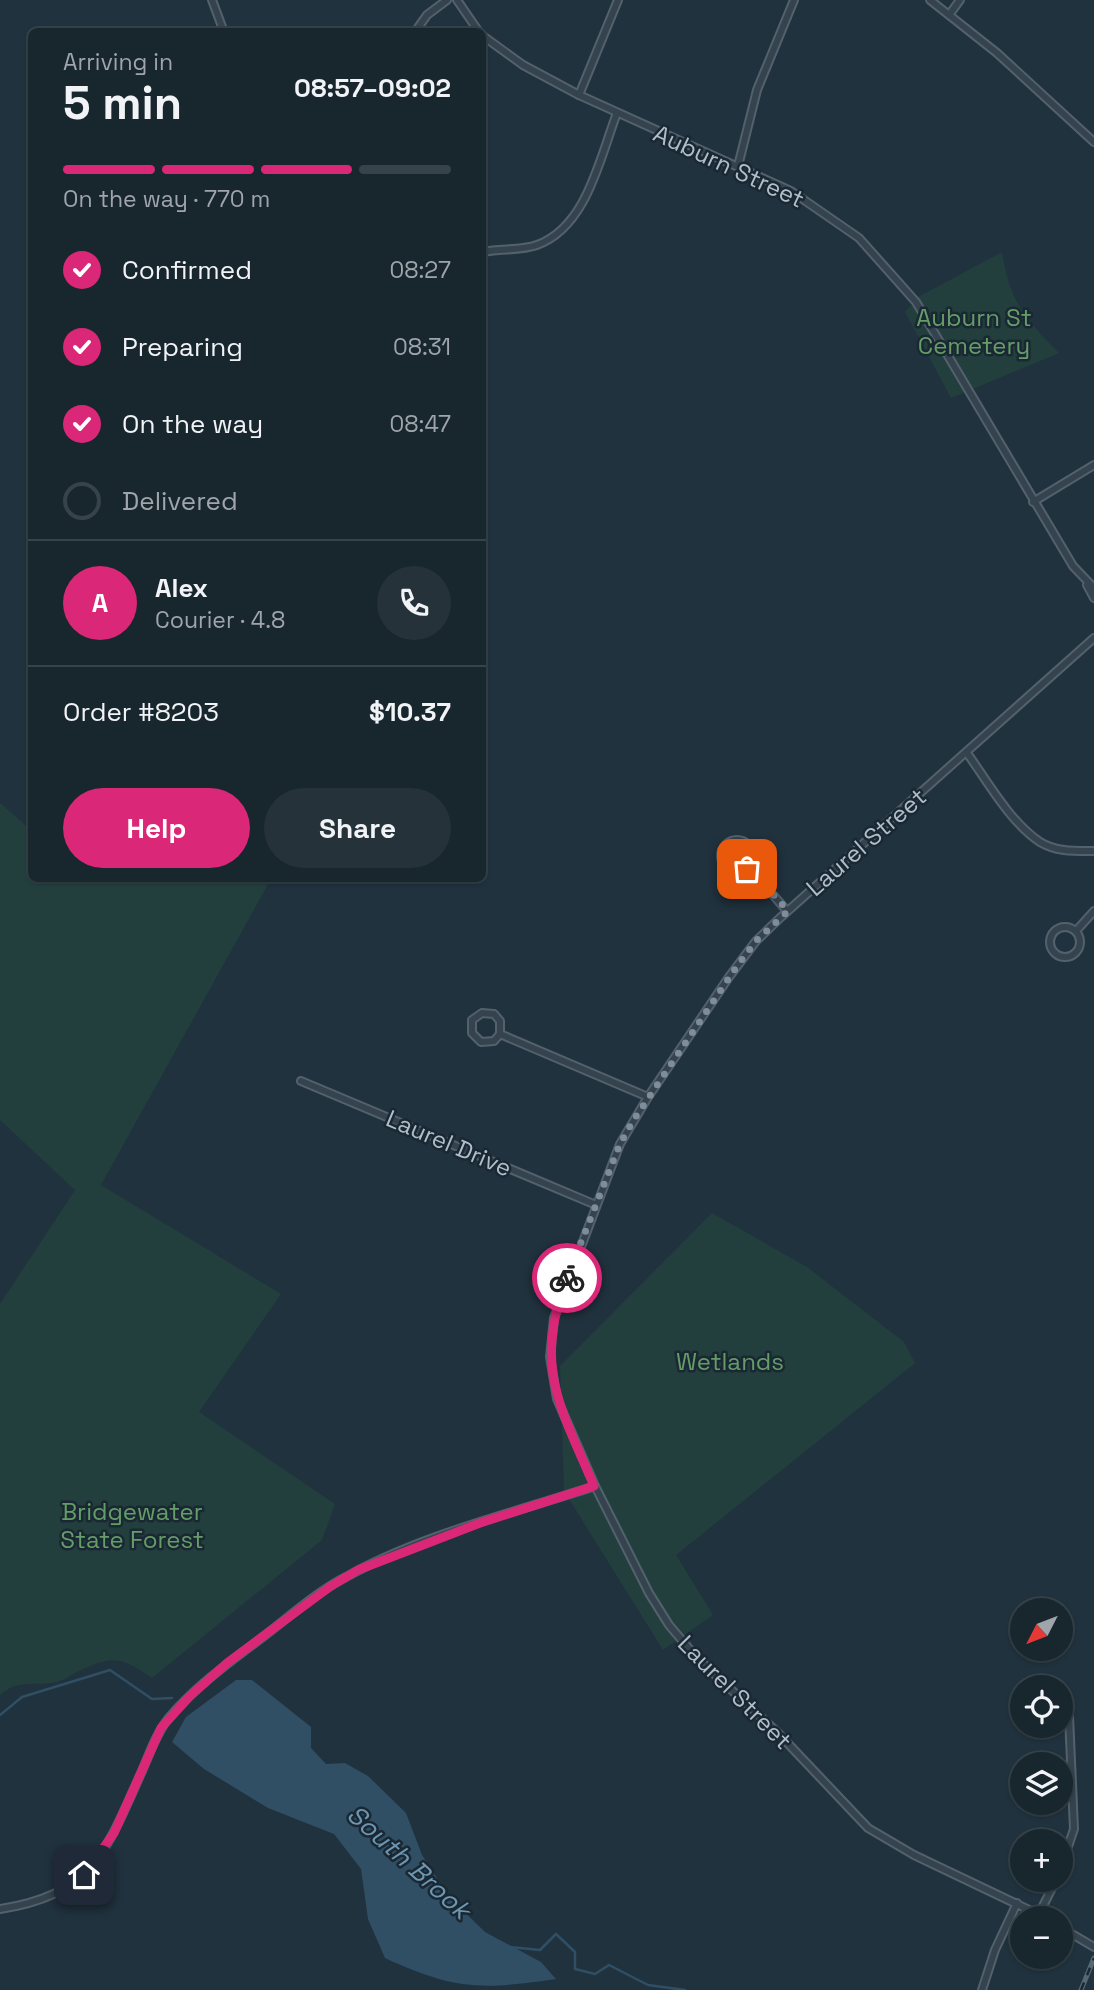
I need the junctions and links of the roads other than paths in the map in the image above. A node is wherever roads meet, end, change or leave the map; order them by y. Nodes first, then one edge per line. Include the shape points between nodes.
1 (212, 0) edge
2 (447, 0) edge
3 (457, 0) edge
4 (618, 0) edge
5 (794, 0) edge
6 (930, 0) edge
7 (960, 0) edge
8 (949, 15) junction
9 (222, 28) edge
10 (418, 28) edge
11 (476, 28) edge
12 (486, 38) edge
13 (579, 95) junction
14 (617, 113) junction
15 (1094, 142) edge
16 (737, 166) junction
17 (486, 252) edge
18 (1094, 465) edge
19 (1033, 502) junction
20 (1080, 574) junction
21 (1094, 588) edge
22 (1094, 598) edge
23 (1094, 638) edge
24 (967, 753) junction
25 (1094, 852) edge
26 (749, 867) junction
27 (788, 911) junction
28 (1094, 911) edge
29 (1076, 932) junction
30 (500, 1034) junction
31 (301, 1081) dead end
32 (648, 1097) junction
33 (596, 1205) junction
34 (594, 1486) junction
35 (1070, 1738) edge
36 (1073, 1832) edge
37 (1017, 1903) junction
38 (1023, 1906) edge
39 (0, 1909) edge
40 (1073, 1935) edge
41 (1094, 1947) edge
42 (982, 1990) edge

1 - 9 street
2 - 10 street
3 - 11 street
4 - 13 street
5 - 16 street via 757,90
6 - 8 street
7 - 8 street
8 - 15 street
12 - 13 street, Auburn Street via 523,65
13 - 14 street, Auburn Street
14 - 16 street, Auburn Street
14 - 17 street via 569,224 537,245
16 - 19 street, Auburn Street via 791,191 840,222 901,281
18 - 19 street
19 - 20 street, Auburn Street
20 - 21 street, Auburn Street
20 - 22 street
23 - 24 street, Laurel Street
24 - 25 street via 1023,827 1042,843 1065,851
24 - 27 street, Laurel Street
26 - 26 street via 750,846 736,840 726,844 721,859 727,868 737,872
26 - 27 street
27 - 32 street, Laurel Street via 742,959
28 - 29 street
29 - 29 street via 1068,927 1054,931 1050,940 1056,953 1074,953 1080,945
30 - 30 street via 494,1041 481,1042 472,1033 472,1020 482,1013 494,1014 501,1024
30 - 32 street
31 - 33 street, Laurel Drive
32 - 33 street, Laurel Street via 626,1132
33 - 34 street, Laurel Street via 563,1289 550,1345 557,1399
34 - 37 street, Laurel Street via 675,1633 714,1676 779,1733 850,1812 897,1846
34 - 39 street via 390,1556 331,1586 227,1663 168,1719 114,1833 84,1875 53,1895
35 - 36 street
37 - 38 street, Laurel Street
37 - 42 street
40 - 41 street

